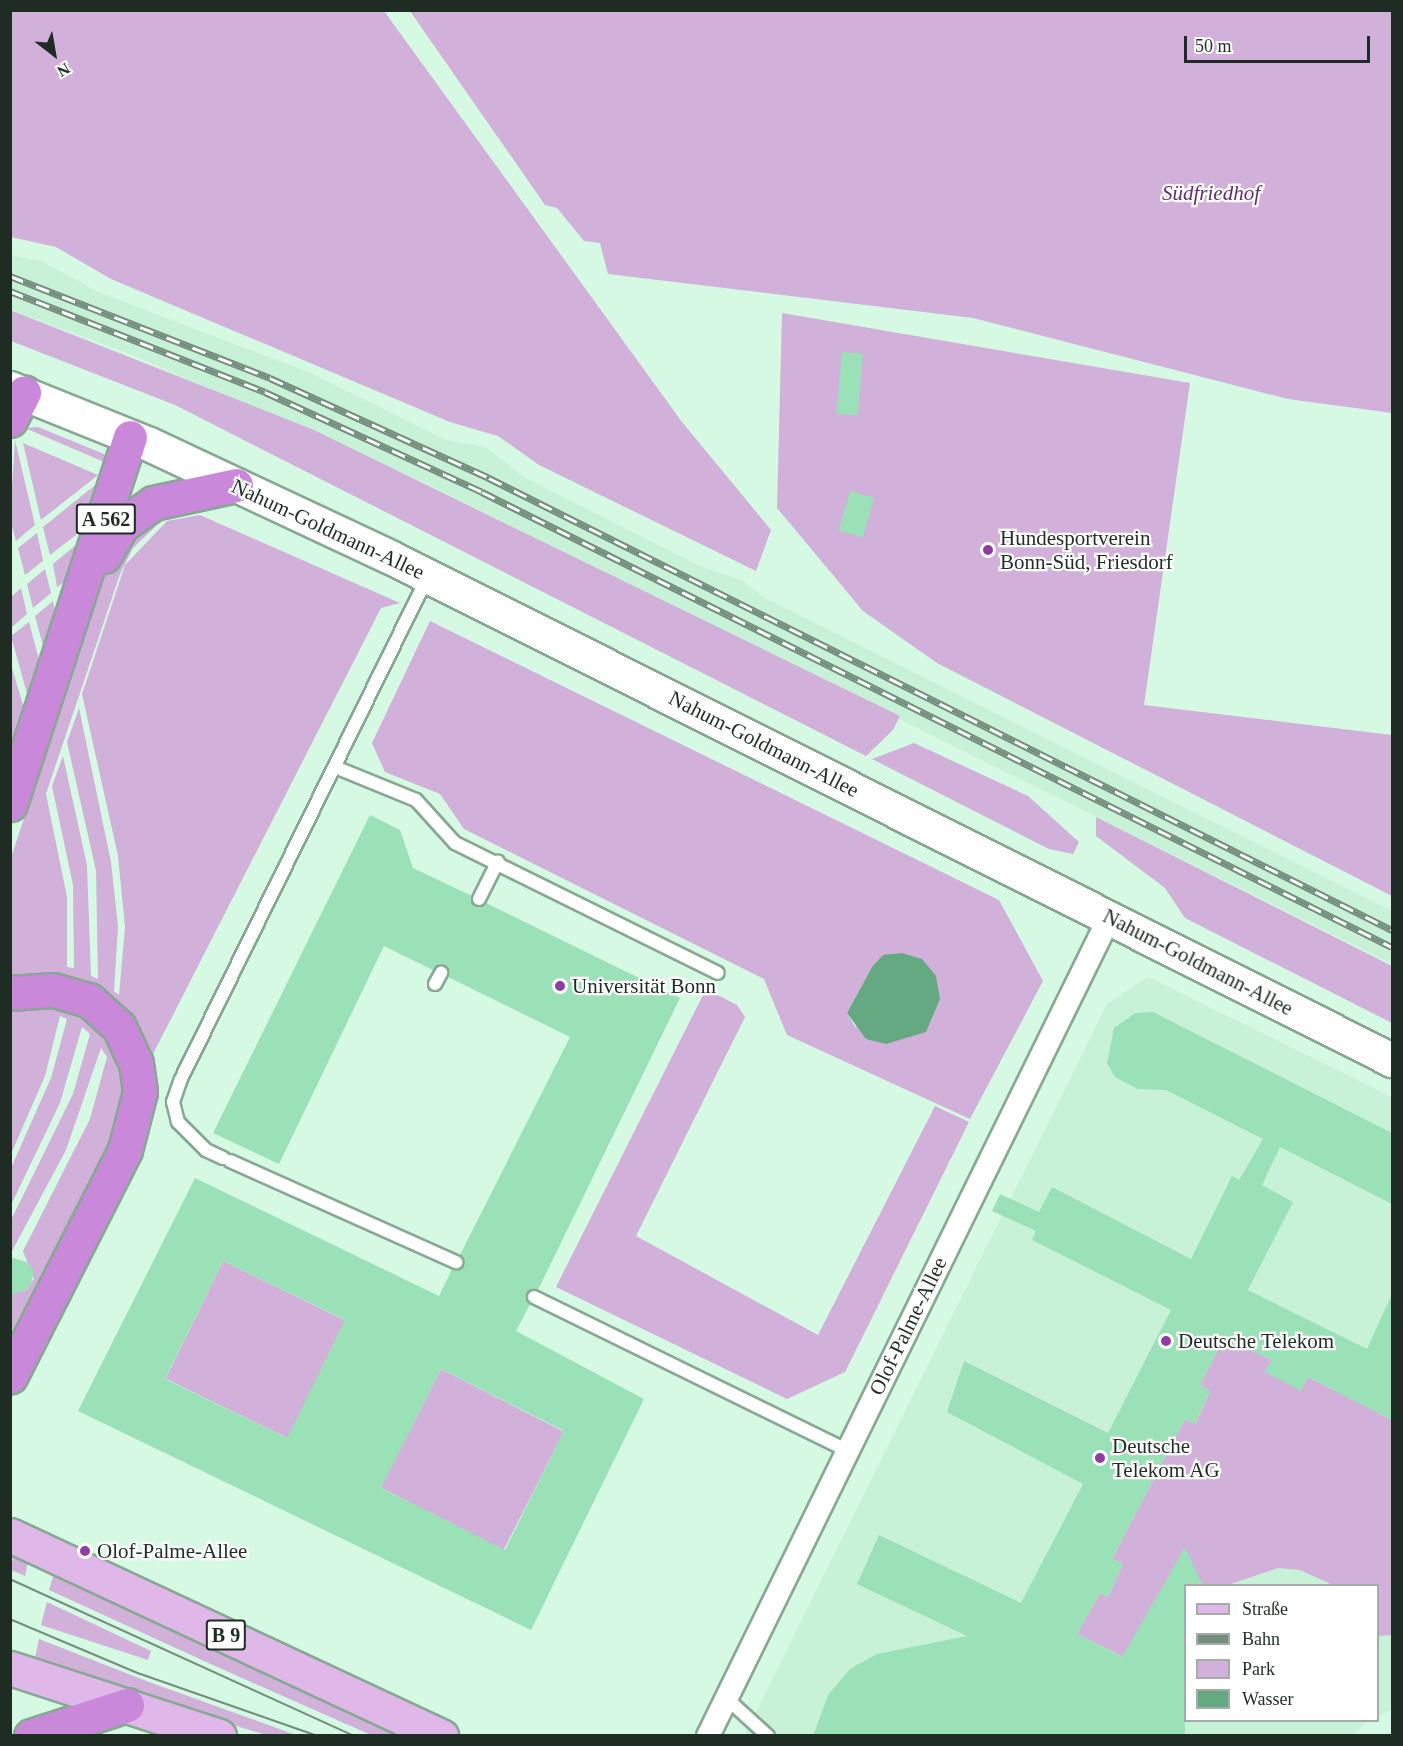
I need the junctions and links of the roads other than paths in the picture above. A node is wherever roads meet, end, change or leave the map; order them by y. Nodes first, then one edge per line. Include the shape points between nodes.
1 (15, 400) edge
2 (130, 437) junction
3 (236, 485) junction
4 (428, 576) junction
5 (80, 600) junction
6 (335, 767) junction
7 (10, 804) edge
8 (498, 861) junction
9 (479, 899) dead end
10 (1109, 918) junction
11 (718, 973) dead end
12 (10, 993) edge
13 (1392, 1060) edge
14 (456, 1262) dead end
15 (534, 1297) dead end
16 (10, 1377) edge
17 (847, 1450) junction
18 (10, 1535) edge
19 (10, 1668) edge
20 (725, 1697) junction
21 (127, 1705) junction
22 (31, 1736) edge
23 (219, 1736) edge
24 (441, 1736) edge
25 (708, 1736) edge
26 (768, 1736) edge

1 - 2 main road, Nahum-Goldmann-Allee
2 - 3 main road, Nahum-Goldmann-Allee
2 - 5 highway, A 562
3 - 4 main road, Nahum-Goldmann-Allee
3 - 5 highway via 153,503 122,525
4 - 6 lane
4 - 10 main road, Nahum-Goldmann-Allee
5 - 7 highway, A 562
6 - 8 lane via 416,801 455,843
6 - 14 lane via 173,1102 189,1136 226,1159
8 - 9 lane
8 - 11 lane
10 - 13 main road, Nahum-Goldmann-Allee
10 - 17 street, Olof-Palme-Allee
12 - 16 highway via 53,990 89,1000 119,1027 136,1063 140,1092 136,1119 117,1169
15 - 17 lane
17 - 20 street, Olof-Palme-Allee
18 - 24 main road, B 9
19 - 21 main road
20 - 25 street, Olof-Palme-Allee
20 - 26 lane
21 - 22 highway
21 - 23 main road

